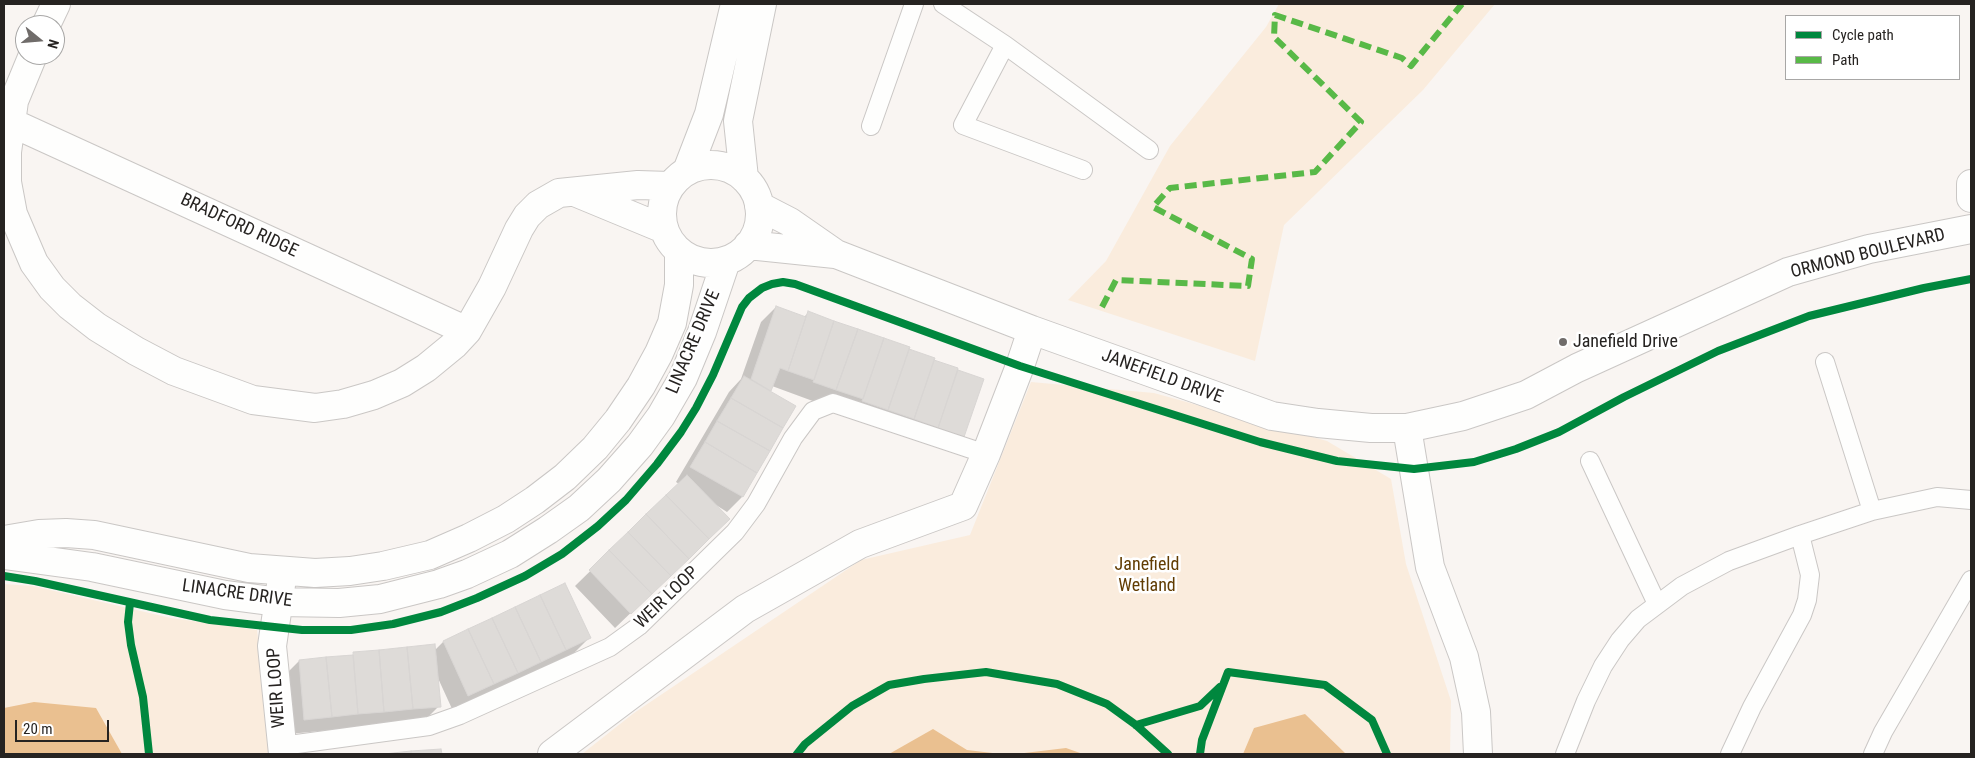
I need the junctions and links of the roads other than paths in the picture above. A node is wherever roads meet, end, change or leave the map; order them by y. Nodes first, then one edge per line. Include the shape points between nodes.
1 (735, 4) edge
2 (762, 4) edge
3 (914, 4) edge
4 (944, 4) edge
5 (1005, 45) junction
6 (29, 65) edge
7 (10, 122) junction
8 (871, 126) dead end
9 (1149, 150) dead end
10 (1083, 170) dead end
11 (679, 178) junction
12 (744, 178) junction
13 (1971, 184) edge
14 (574, 192) junction
15 (1971, 198) edge
16 (759, 206) junction
17 (664, 229) junction
18 (1971, 229) edge
19 (748, 245) junction
20 (680, 252) junction
21 (836, 254) junction
22 (726, 261) junction
23 (1032, 330) junction
24 (467, 331) junction
25 (1825, 362) dead end
26 (1407, 428) junction
27 (986, 454) junction
28 (1590, 461) dead end
29 (1971, 500) edge
30 (1872, 511) junction
31 (1800, 535) junction
32 (4, 540) edge
33 (4, 555) edge
34 (283, 571) junction
35 (1971, 580) edge
36 (279, 602) junction
37 (1657, 604) junction
38 (282, 750) edge
39 (552, 754) edge
40 (1478, 754) edge
41 (1565, 754) edge
42 (1730, 754) edge
43 (1873, 754) edge

1 - 11 street via 709,114
2 - 12 street via 738,121
3 - 8 lane
4 - 5 lane
5 - 9 lane
5 - 10 lane via 963,125
6 - 7 street via 14,101
7 - 24 street, BRADFORD RIDGE
7 - 24 street via 7,182 13,214 34,263 52,288 97,327 174,370 253,400 315,408 344,404 402,383 426,368
11 - 12 street via 701,166 716,165 731,169
11 - 14 street
11 - 17 street via 663,200
12 - 16 street via 754,191
13 - 15 street
14 - 17 street
14 - 24 street via 559,193 546,199 527,216
16 - 19 street via 756,234
16 - 21 street, JANEFIELD DRIVE via 790,222
17 - 20 street
18 - 26 street, ORMOND BOULEVARD via 1869,250 1788,272 1576,368 1526,395 1463,416
19 - 21 street, JANEFIELD DRIVE
19 - 22 street
20 - 22 street via 702,263
20 - 34 street, LINACRE DRIVE via 676,305 659,353 618,420 565,477 506,519 430,555 350,571
21 - 23 street, JANEFIELD DRIVE
22 - 36 street, LINACRE DRIVE via 683,378 661,416 609,480 578,508 510,554 439,584 380,599 339,603
23 - 26 street, JANEFIELD DRIVE via 1272,416 1371,428
23 - 27 street
25 - 30 lane
26 - 40 street via 1430,567 1464,658 1476,712
27 - 38 lane, WEIR LOOP via 833,403 813,411 735,532 639,626 610,647 429,726
27 - 39 street via 963,506 860,544 745,609
28 - 37 lane
29 - 30 lane via 1937,497
30 - 31 lane
31 - 37 lane via 1730,561 1682,586
31 - 42 lane via 1810,575 1807,600
32 - 34 street, LINACRE DRIVE via 40,534 94,535 231,564
33 - 36 street, LINACRE DRIVE via 92,566 225,595
34 - 36 street, WEIR LOOP
35 - 43 lane
36 - 38 street, WEIR LOOP via 272,646
37 - 41 lane via 1638,619 1603,666

